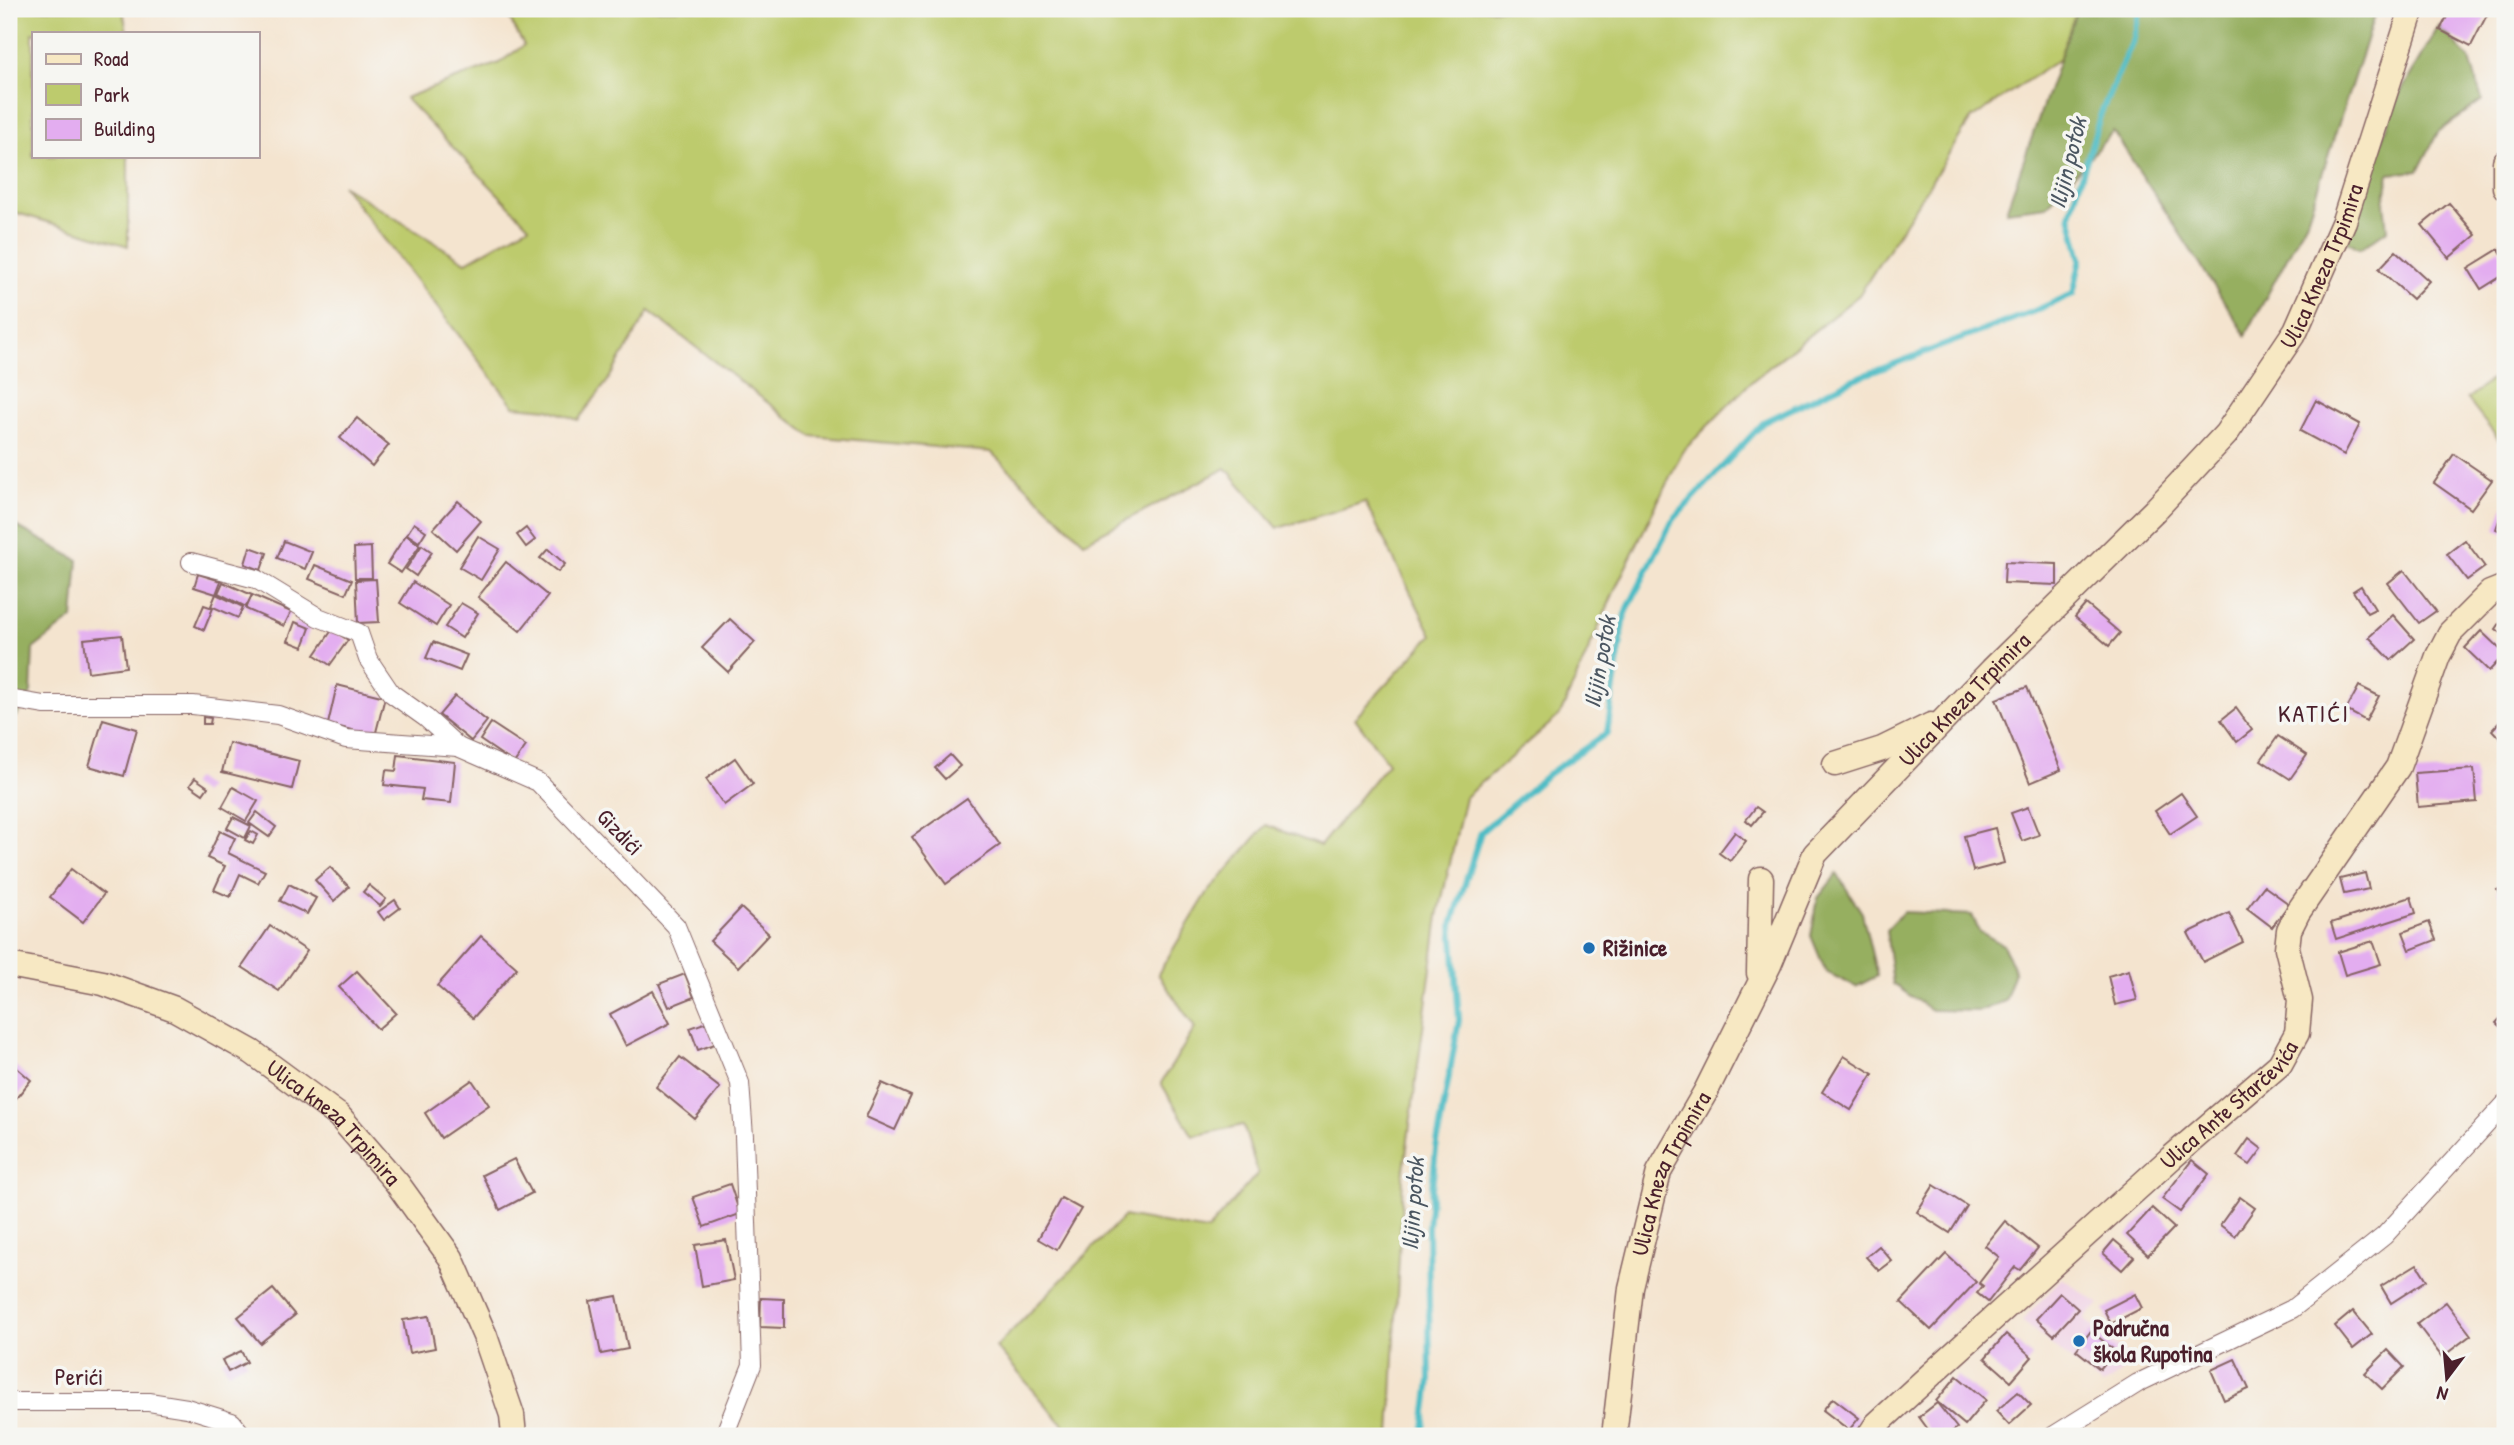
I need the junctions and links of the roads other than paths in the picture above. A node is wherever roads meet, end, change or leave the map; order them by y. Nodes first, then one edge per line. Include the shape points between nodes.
1 (2412, 9) edge
2 (191, 562) dead end
3 (2505, 587) edge
4 (9, 699) edge
5 (1947, 717) junction
6 (458, 747) junction
7 (1835, 764) dead end
8 (1761, 879) dead end
9 (9, 965) edge
10 (1758, 988) junction
11 (2505, 1104) edge
12 (9, 1402) edge
13 (243, 1436) edge
14 (514, 1436) edge
15 (724, 1436) edge
16 (1614, 1436) edge
17 (1869, 1436) edge
18 (2053, 1436) edge

1 - 5 main road, Ulica Kneza Trpimira via 2344,221 2296,330 2226,434
2 - 6 street via 256,579 318,617 359,633 368,659 391,693
3 - 17 main road, Ulica Ante Starčevića via 2490,593 2450,633 2398,767 2298,912 2287,948 2300,1000 2297,1032 2280,1064 1965,1344
4 - 6 street, Gizdići via 44,705 193,705 278,715 346,739
5 - 7 main road via 1882,749
5 - 10 main road, Ulica Kneza Trpimira via 1815,854
6 - 15 street, Gizdići via 538,782 676,926 740,1083 752,1365
8 - 10 main road
9 - 14 main road, Ulica kneza Trpimira via 103,983 175,1009 252,1052 339,1116 397,1183 451,1258 485,1336 512,1415
10 - 16 main road, Ulica Kneza Trpimira via 1659,1172 1631,1288
11 - 18 street via 2384,1236 2292,1309 2138,1383
12 - 13 street, Perići via 149,1402 232,1422

